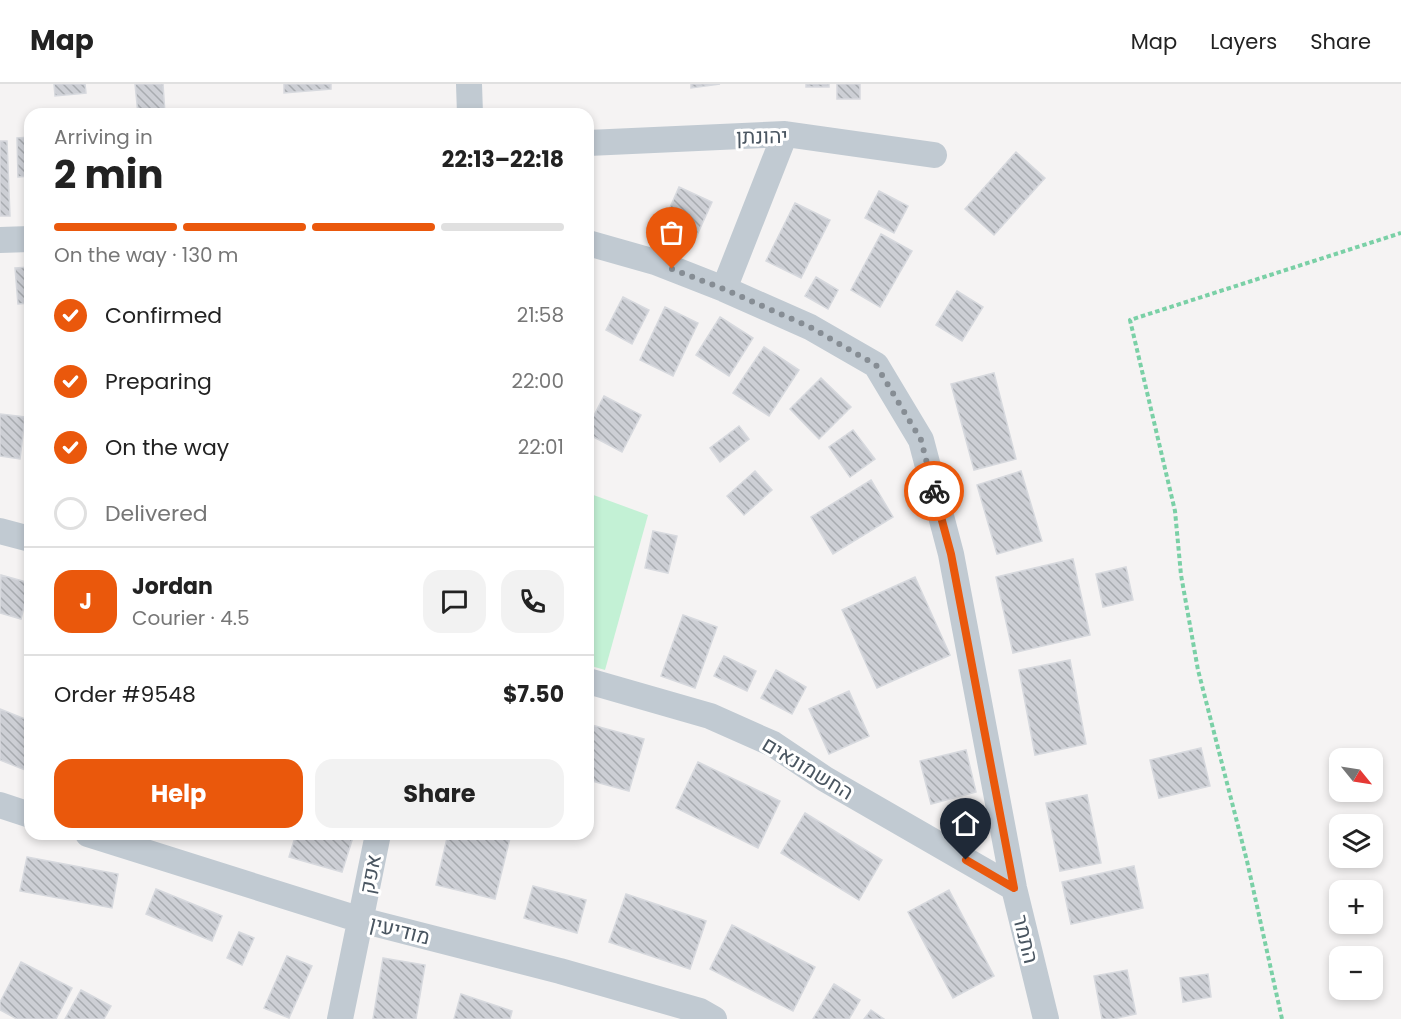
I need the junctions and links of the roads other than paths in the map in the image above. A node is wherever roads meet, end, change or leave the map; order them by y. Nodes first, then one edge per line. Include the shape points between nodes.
1 (470, 84) edge
2 (470, 108) edge
3 (786, 134) junction
4 (594, 144) edge
5 (934, 155) dead end
6 (24, 239) edge
7 (0, 240) edge
8 (594, 245) edge
9 (724, 289) junction
10 (0, 531) edge
11 (24, 537) edge
12 (594, 683) edge
13 (0, 805) edge
14 (24, 813) edge
15 (107, 840) edge
16 (377, 840) edge
17 (1014, 888) junction
18 (361, 920) junction
19 (340, 1019) edge
20 (714, 1019) edge
21 (1046, 1019) edge

1 - 2 street
3 - 4 street, יהונתן
3 - 5 street, יהונתן
3 - 9 street
6 - 7 street
8 - 9 street, התמר via 655,262
9 - 17 street, התמר via 810,327 876,365 921,440 951,554
10 - 11 street
12 - 17 street, החשמונאים via 710,716 773,744
13 - 14 street
15 - 18 street, מודיעין
16 - 18 street, אפק
17 - 21 street, התמר
18 - 19 street, אפק
18 - 20 street, מודיעין via 560,971 700,1011

